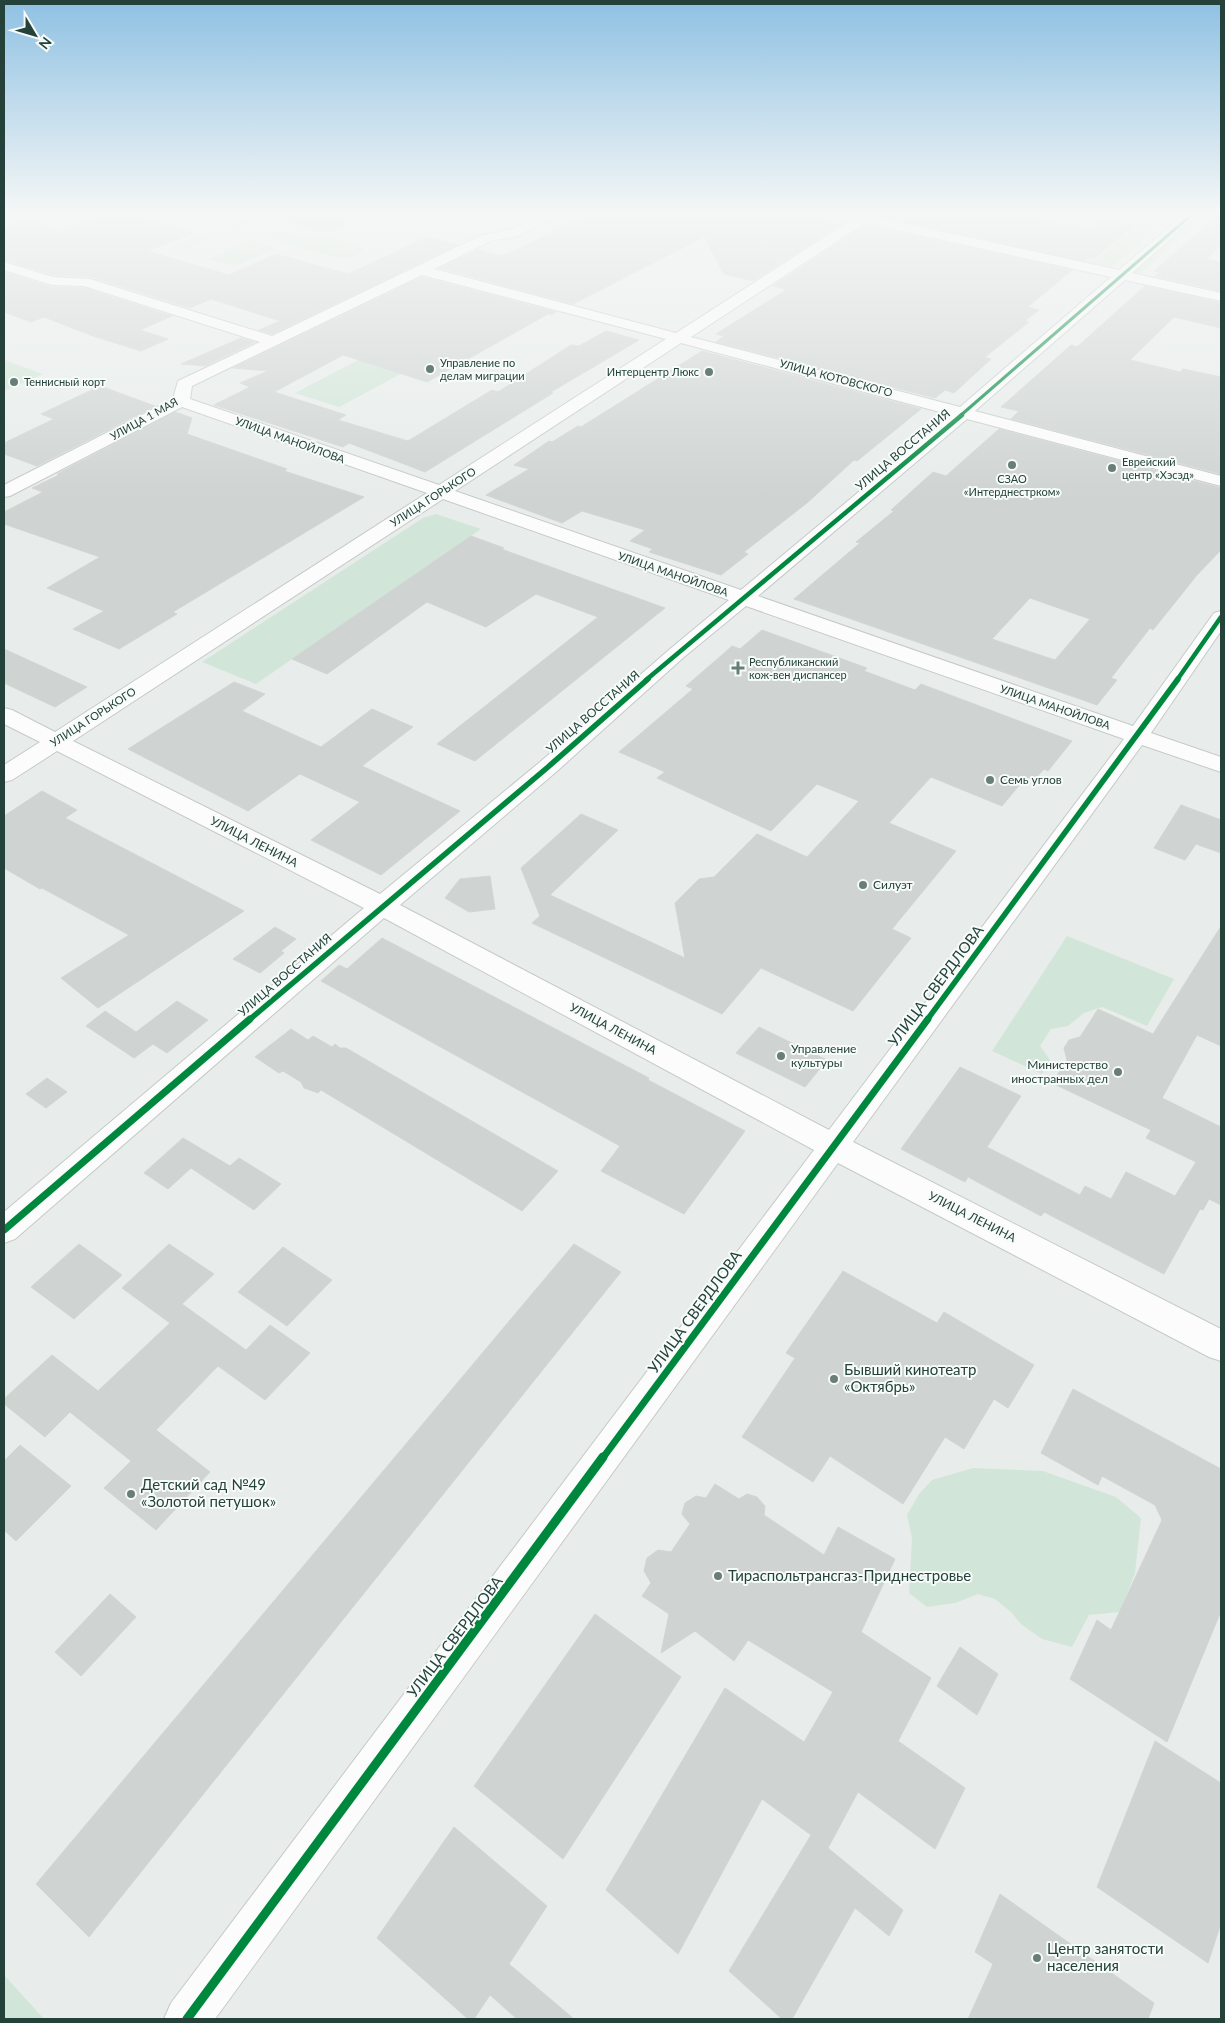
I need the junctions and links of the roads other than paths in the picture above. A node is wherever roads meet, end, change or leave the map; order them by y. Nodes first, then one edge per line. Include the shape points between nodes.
1 (157, 304) edge
2 (350, 304) edge
3 (555, 304) edge
4 (732, 304) edge
5 (1088, 304) edge
6 (682, 337) junction
7 (274, 341) junction
8 (181, 402) junction
9 (964, 412) junction
10 (1221, 481) edge
11 (4, 492) edge
12 (440, 492) junction
13 (743, 598) junction
14 (1221, 617) edge
15 (4, 715) edge
16 (1138, 735) junction
17 (54, 742) junction
18 (1221, 765) edge
19 (4, 774) edge
20 (382, 906) junction
21 (833, 1146) junction
22 (4, 1230) edge
23 (1221, 1346) edge
24 (187, 2019) edge

1 - 7 street
2 - 7 street, УЛИЦА 1 МАЯ
3 - 6 street, УЛИЦА КОТОВСКОГО
4 - 6 street, УЛИЦА ГОРЬКОГО
5 - 9 street, УЛИЦА ВОССТАНИЯ
6 - 9 street, УЛИЦА КОТОВСКОГО
6 - 12 street, УЛИЦА ГОРЬКОГО
7 - 8 street, УЛИЦА 1 МАЯ via 184,384
8 - 11 street, УЛИЦА 1 МАЯ
8 - 12 street, УЛИЦА МАНОЙЛОВА
9 - 10 street, УЛИЦА КОТОВСКОГО
9 - 13 street, УЛИЦА ВОССТАНИЯ
12 - 13 street, УЛИЦА МАНОЙЛОВА
12 - 17 street, УЛИЦА ГОРЬКОГО
13 - 16 street, УЛИЦА МАНОЙЛОВА
13 - 20 street, УЛИЦА ВОССТАНИЯ
14 - 16 street, УЛИЦА СВЕРДЛОВА
15 - 17 street, УЛИЦА ЛЕНИНА
16 - 18 street, УЛИЦА МАНОЙЛОВА
16 - 21 street, УЛИЦА СВЕРДЛОВА
17 - 19 street, УЛИЦА ГОРЬКОГО
17 - 20 street, УЛИЦА ЛЕНИНА
20 - 21 street, УЛИЦА ЛЕНИНА
20 - 22 street, УЛИЦА ВОССТАНИЯ
21 - 23 street, УЛИЦА ЛЕНИНА
21 - 24 street, УЛИЦА СВЕРДЛОВА

